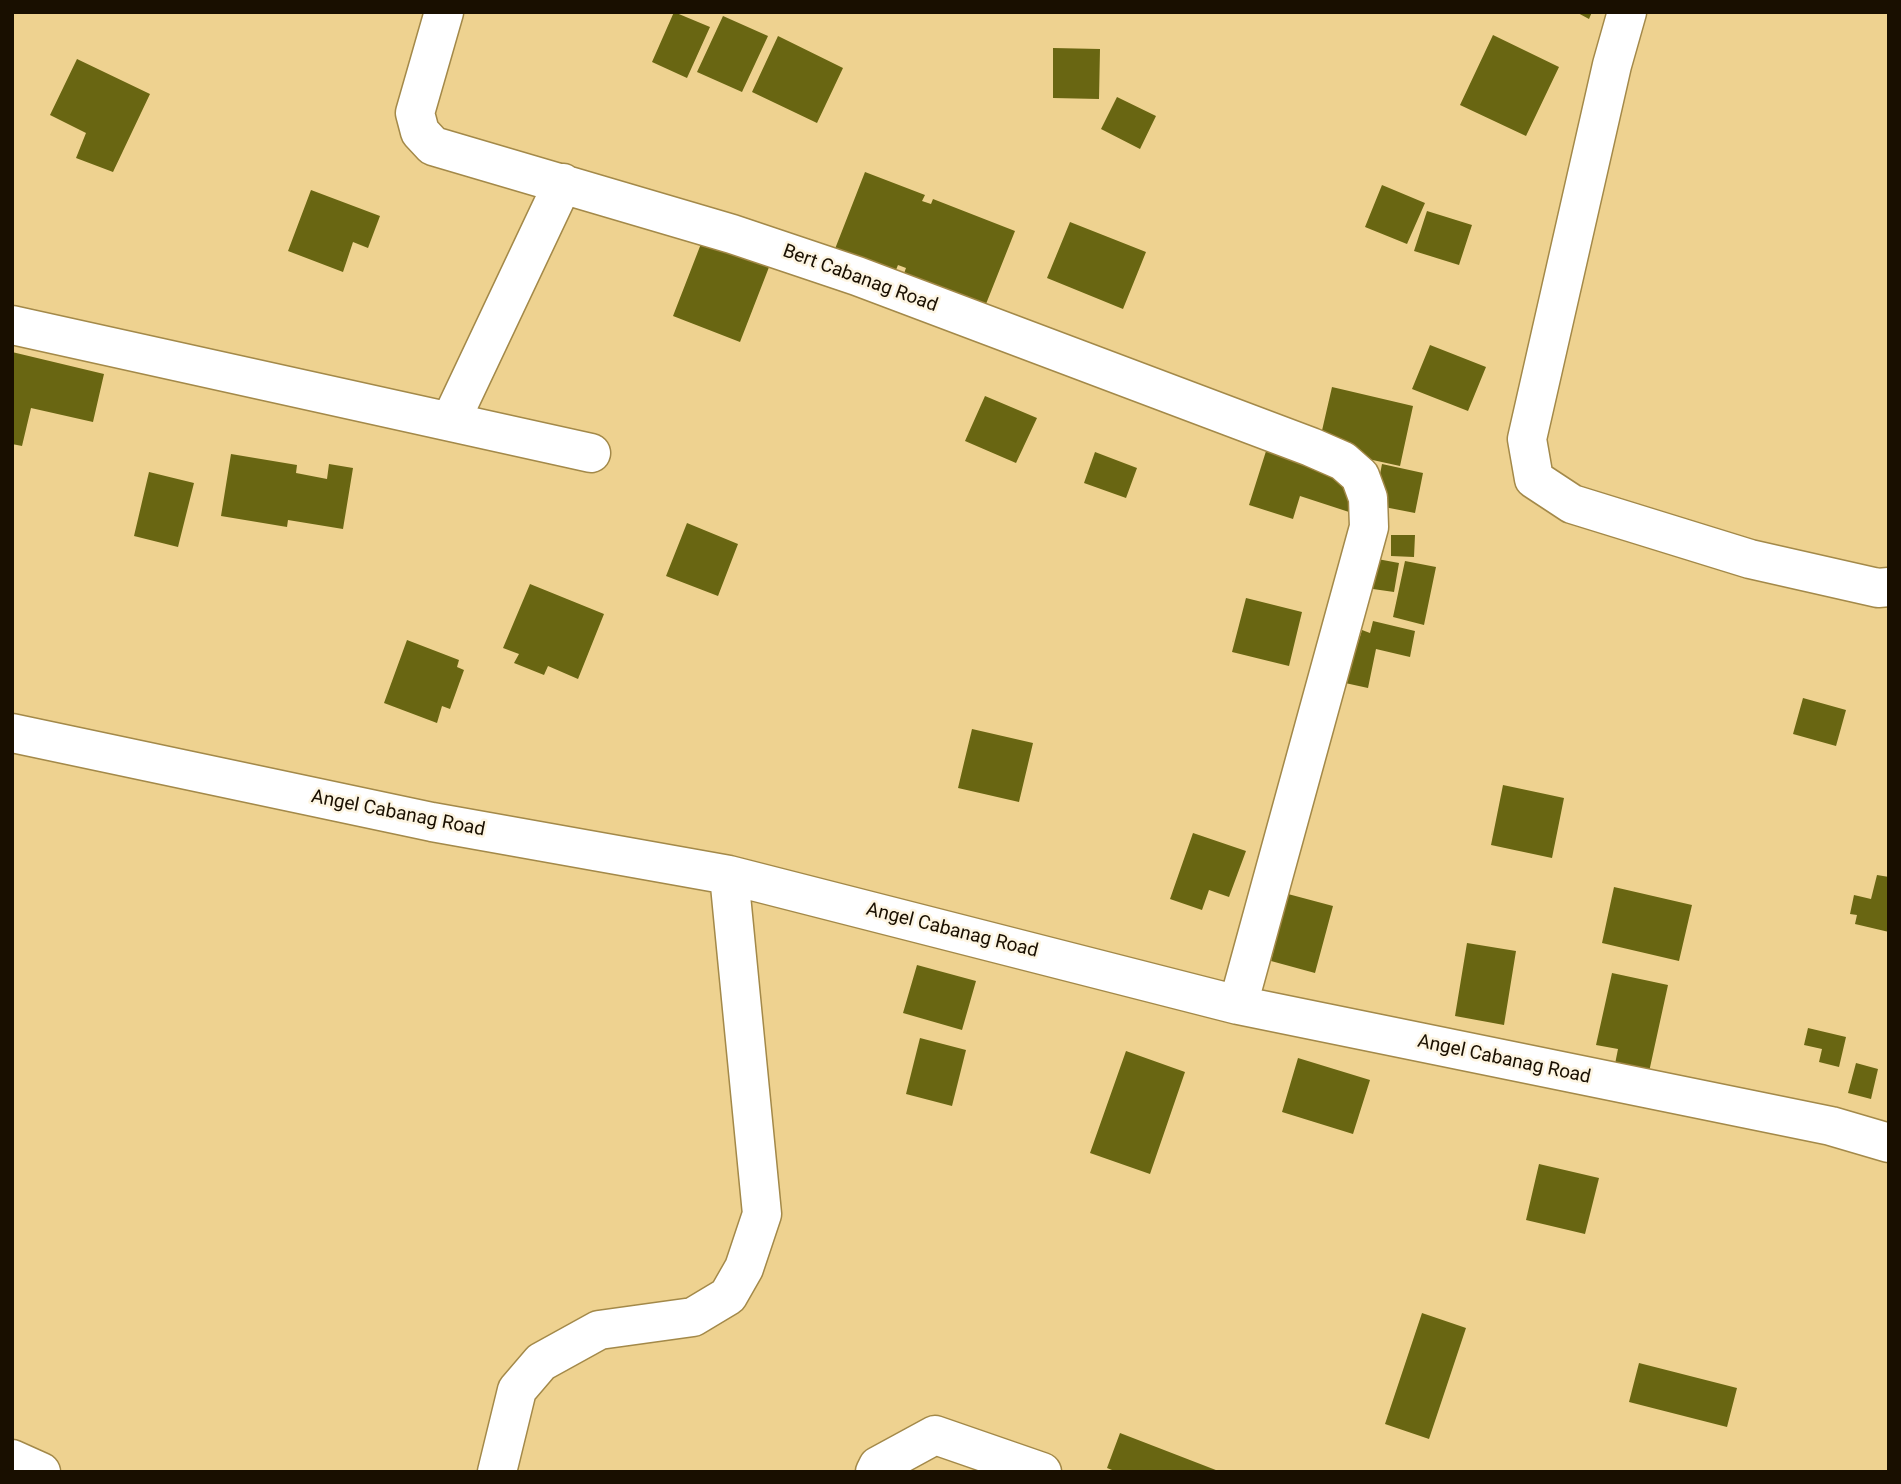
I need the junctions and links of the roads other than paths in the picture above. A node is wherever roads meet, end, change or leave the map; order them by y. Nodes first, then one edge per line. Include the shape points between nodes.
1 (444, 12) edge
2 (1627, 12) edge
3 (563, 183) junction
4 (12, 325) edge
5 (451, 420) junction
6 (591, 453) dead end
7 (1889, 587) edge
8 (12, 733) edge
9 (729, 875) junction
10 (1238, 1005) junction
11 (1889, 1143) edge
12 (12, 1459) edge
13 (41, 1472) edge
14 (497, 1472) edge
15 (875, 1472) edge
16 (1042, 1472) edge

1 - 3 street, Bert Cabanag Road via 415,113 425,138 433,146
2 - 7 street via 1527,439 1534,479 1572,505 1737,556
3 - 5 street
3 - 10 street, Bert Cabanag Road via 857,276 1311,447 1343,461 1360,476 1368,498 1369,527
4 - 5 street
5 - 6 street
8 - 9 street, Angel Cabanag Road via 432,822
9 - 10 street, Angel Cabanag Road
9 - 14 street via 762,1214 744,1268 727,1296 693,1317 599,1331 541,1362 516,1390
10 - 11 street, Angel Cabanag Road via 1831,1126
12 - 13 street
15 - 16 street via 878,1466 935,1435

